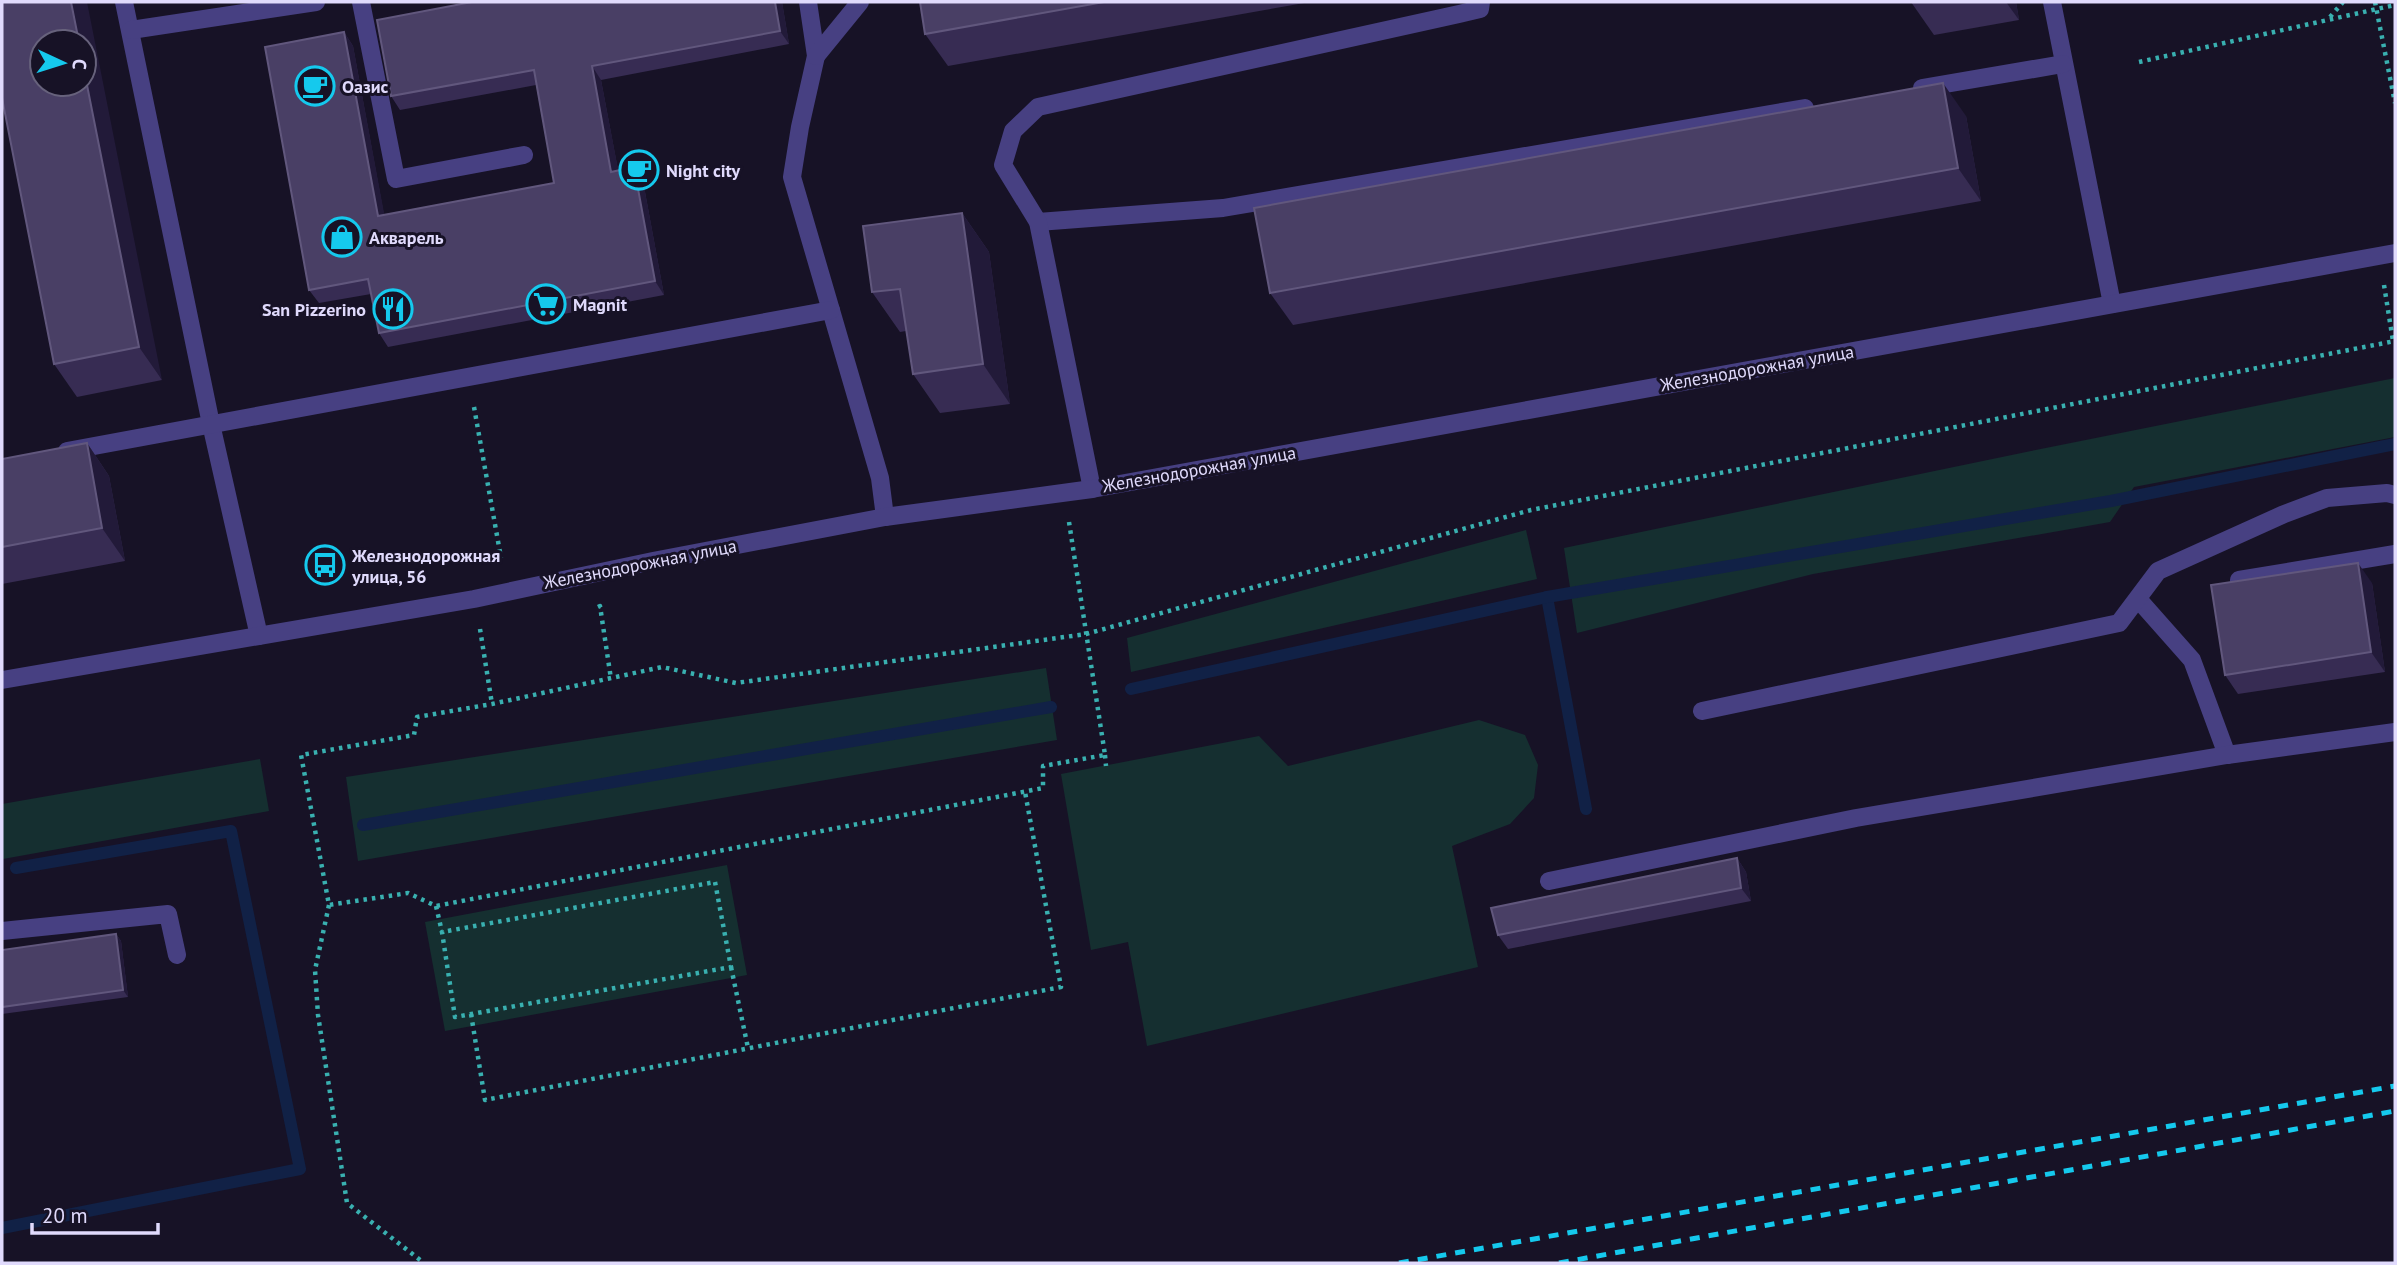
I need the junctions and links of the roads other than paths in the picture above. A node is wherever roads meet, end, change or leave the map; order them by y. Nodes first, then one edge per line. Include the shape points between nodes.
1 (124, 2) edge
2 (316, 2) edge
3 (361, 2) edge
4 (808, 2) edge
5 (860, 2) edge
6 (1481, 2) edge
7 (2052, 2) edge
8 (131, 30) junction
9 (816, 56) junction
10 (2063, 64) junction
11 (1898, 92) edge
12 (1815, 107) edge
13 (524, 155) dead end
14 (1038, 222) junction
15 (2395, 253) edge
16 (2112, 304) junction
17 (831, 310) junction
18 (211, 424) junction
19 (54, 453) edge
20 (1092, 489) junction
21 (2395, 495) edge
22 (885, 517) junction
23 (2395, 554) edge
24 (2239, 580) edge
25 (2138, 598) junction
26 (259, 636) junction
27 (2, 680) edge
28 (1702, 710) dead end
29 (2395, 732) edge
30 (2227, 755) junction
31 (1549, 881) dead end
32 (2, 931) edge
33 (177, 955) dead end

1 - 8 street
2 - 8 street
3 - 13 street via 396,179
4 - 9 street
5 - 9 street
6 - 14 street via 1480,9 1459,14 1038,107 1013,131 1003,165
7 - 10 street
8 - 18 street
9 - 17 street via 792,177
10 - 11 street
10 - 16 street
12 - 14 street via 1223,208
14 - 20 street
15 - 16 street, Железнодорожная улица
16 - 20 street, Железнодорожная улица
17 - 18 street
17 - 22 street via 880,478
18 - 19 street
18 - 26 street
20 - 22 street, Железнодорожная улица
21 - 25 street via 2327,498 2282,515 2158,571
22 - 26 street, Железнодорожная улица
23 - 24 street
25 - 28 street via 2119,623
25 - 30 street via 2193,660
26 - 27 street, Железнодорожная улица
29 - 30 street
30 - 31 street via 1856,818
32 - 33 street via 168,914

